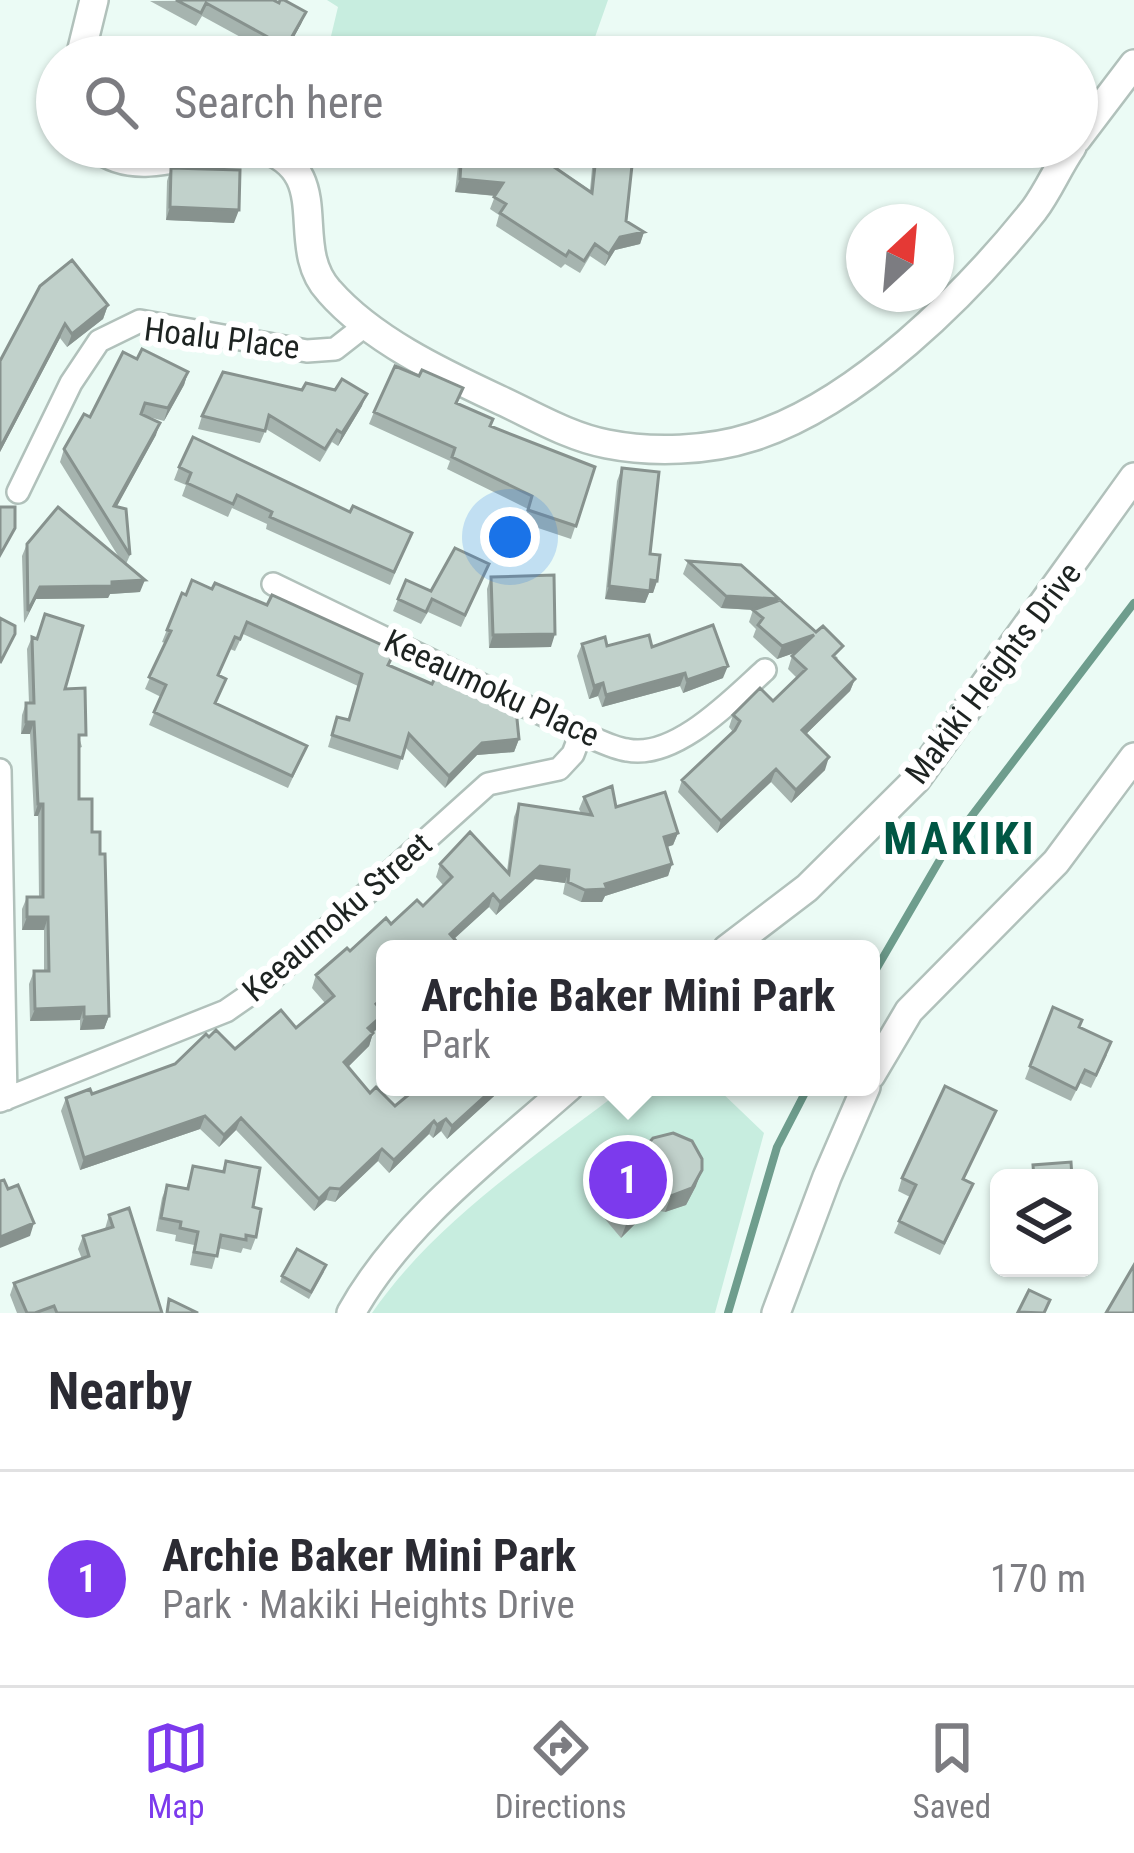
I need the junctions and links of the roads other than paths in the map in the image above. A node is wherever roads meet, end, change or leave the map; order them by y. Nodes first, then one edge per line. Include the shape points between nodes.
1 (94, 0) edge
2 (85, 36) edge
3 (1134, 64) edge
4 (1098, 111) edge
5 (294, 168) edge
6 (1060, 168) edge
7 (367, 324) junction
8 (1134, 477) edge
9 (18, 492) dead end
10 (273, 584) dead end
11 (765, 670) dead end
12 (581, 733) junction
13 (1134, 758) edge
14 (0, 770) edge
15 (739, 940) edge
16 (880, 1060) edge
17 (559, 1096) edge
18 (862, 1096) edge
19 (3, 1100) edge
20 (351, 1313) edge
21 (776, 1313) edge

1 - 2 street
3 - 4 street
5 - 7 street via 324,287
6 - 7 street via 1037,206 943,308 822,404 749,439 665,449 605,444 488,394
7 - 9 street, Hoalu Place via 335,349 307,352 140,321 119,331 99,341 71,382
8 - 15 street, Makiki Heights Drive via 916,780 807,888
10 - 12 street, Keeaumoku Place
11 - 12 street, Keeaumoku Place via 686,735 652,749 629,751
12 - 19 street, Keeaumoku Street via 559,769 488,784 226,1011
13 - 16 street via 1056,862 909,1011
14 - 19 street
17 - 20 street via 415,1231
18 - 21 street

